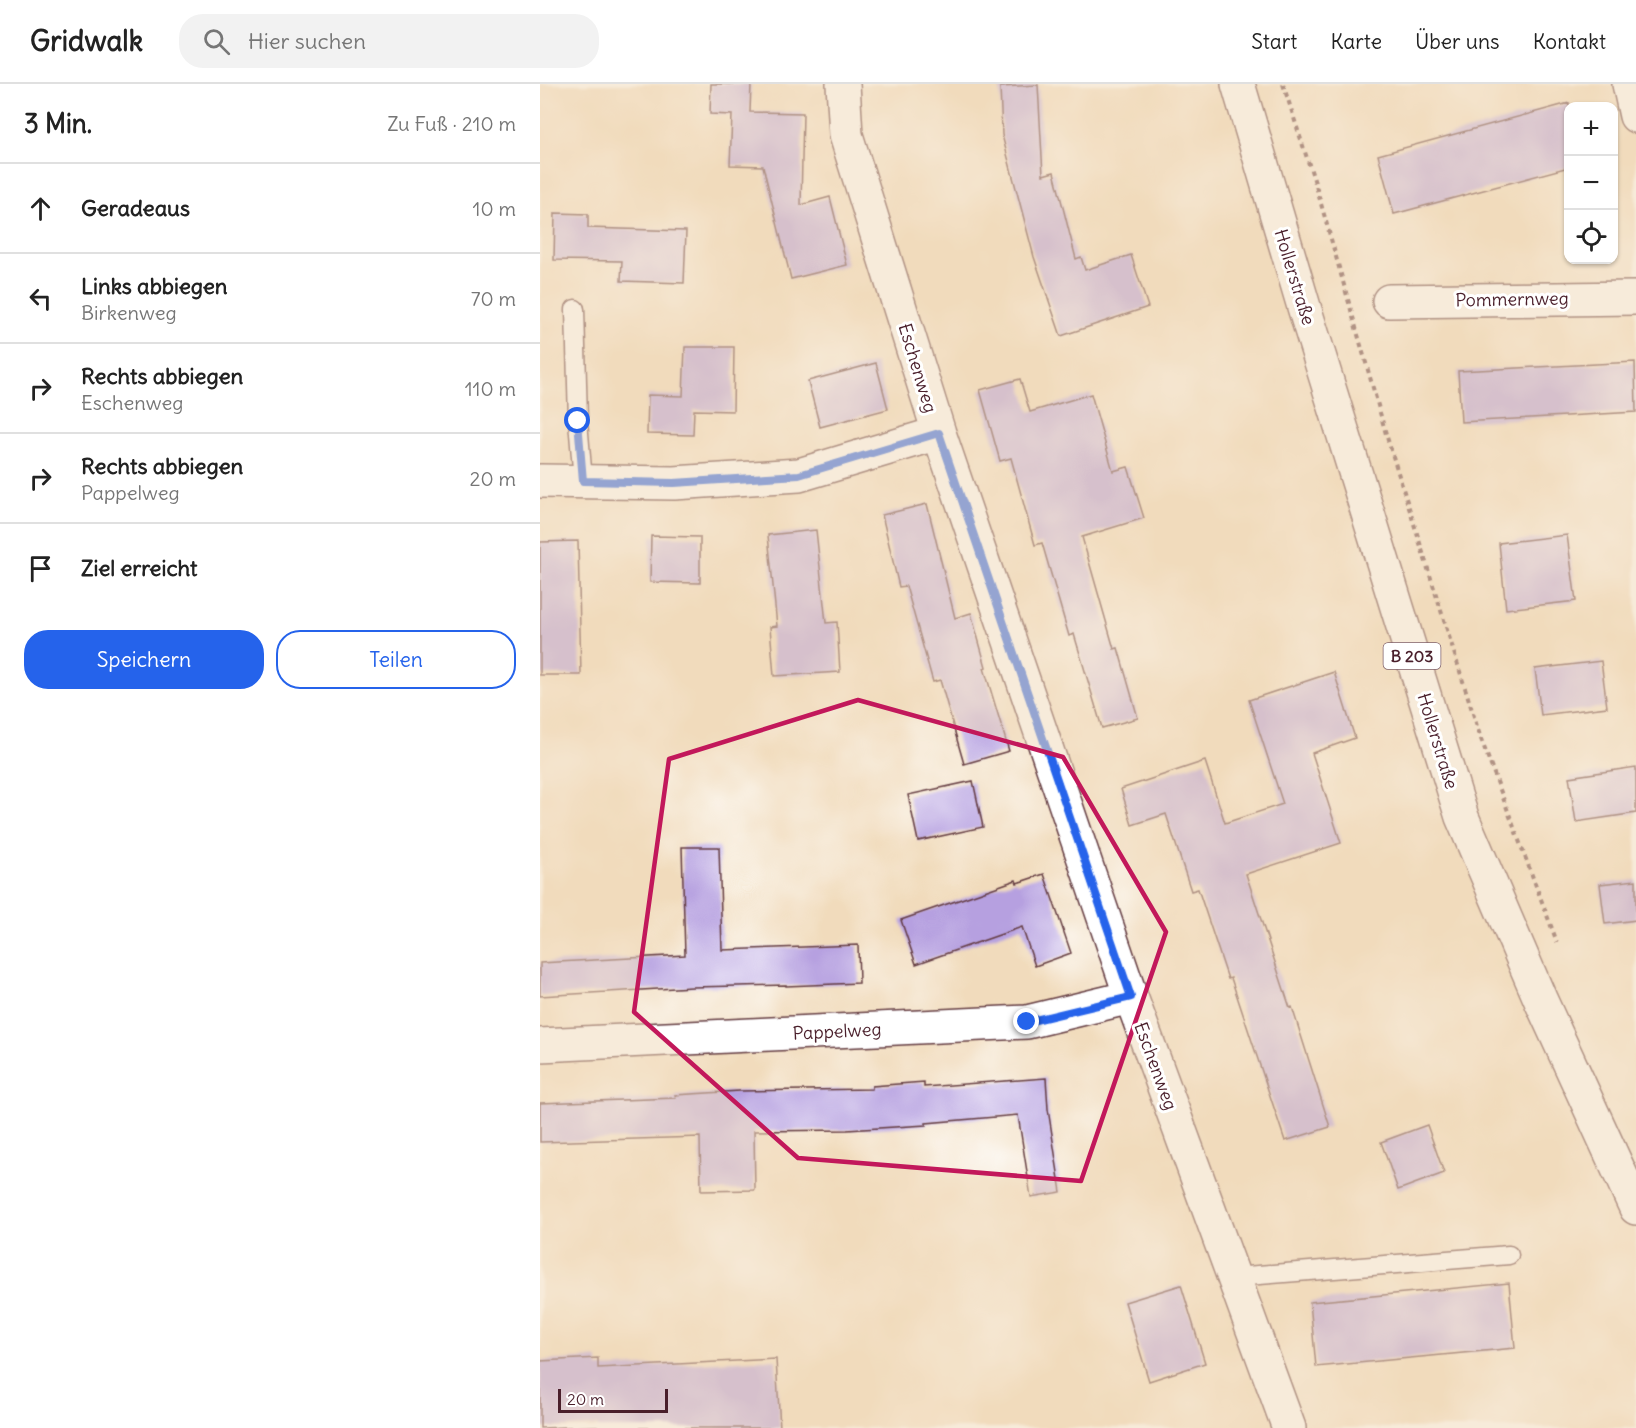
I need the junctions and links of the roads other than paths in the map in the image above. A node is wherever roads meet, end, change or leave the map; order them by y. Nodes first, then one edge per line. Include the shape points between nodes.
1 (843, 84) edge
2 (1238, 84) edge
3 (1629, 84) edge
4 (1636, 116) edge
5 (1636, 298) edge
6 (1389, 301) road end
7 (575, 309) dead end
8 (939, 433) junction
9 (540, 481) edge
10 (583, 481) junction
11 (1131, 997) junction
12 (540, 1045) edge
13 (1636, 1208) edge
14 (1509, 1254) dead end
15 (1234, 1277) junction
16 (1289, 1428) edge

1 - 8 street, Eschenweg via 846,135
2 - 13 street, Hollerstraße / B 203 via 1462,817
3 - 4 street
5 - 6 street, Pommernweg
7 - 10 lane
8 - 10 street via 799,475 674,483
8 - 11 street, Eschenweg
9 - 10 street
11 - 12 street, Pappelweg via 1027,1022
11 - 15 street, Eschenweg
14 - 15 lane
15 - 16 street, Eschenweg

